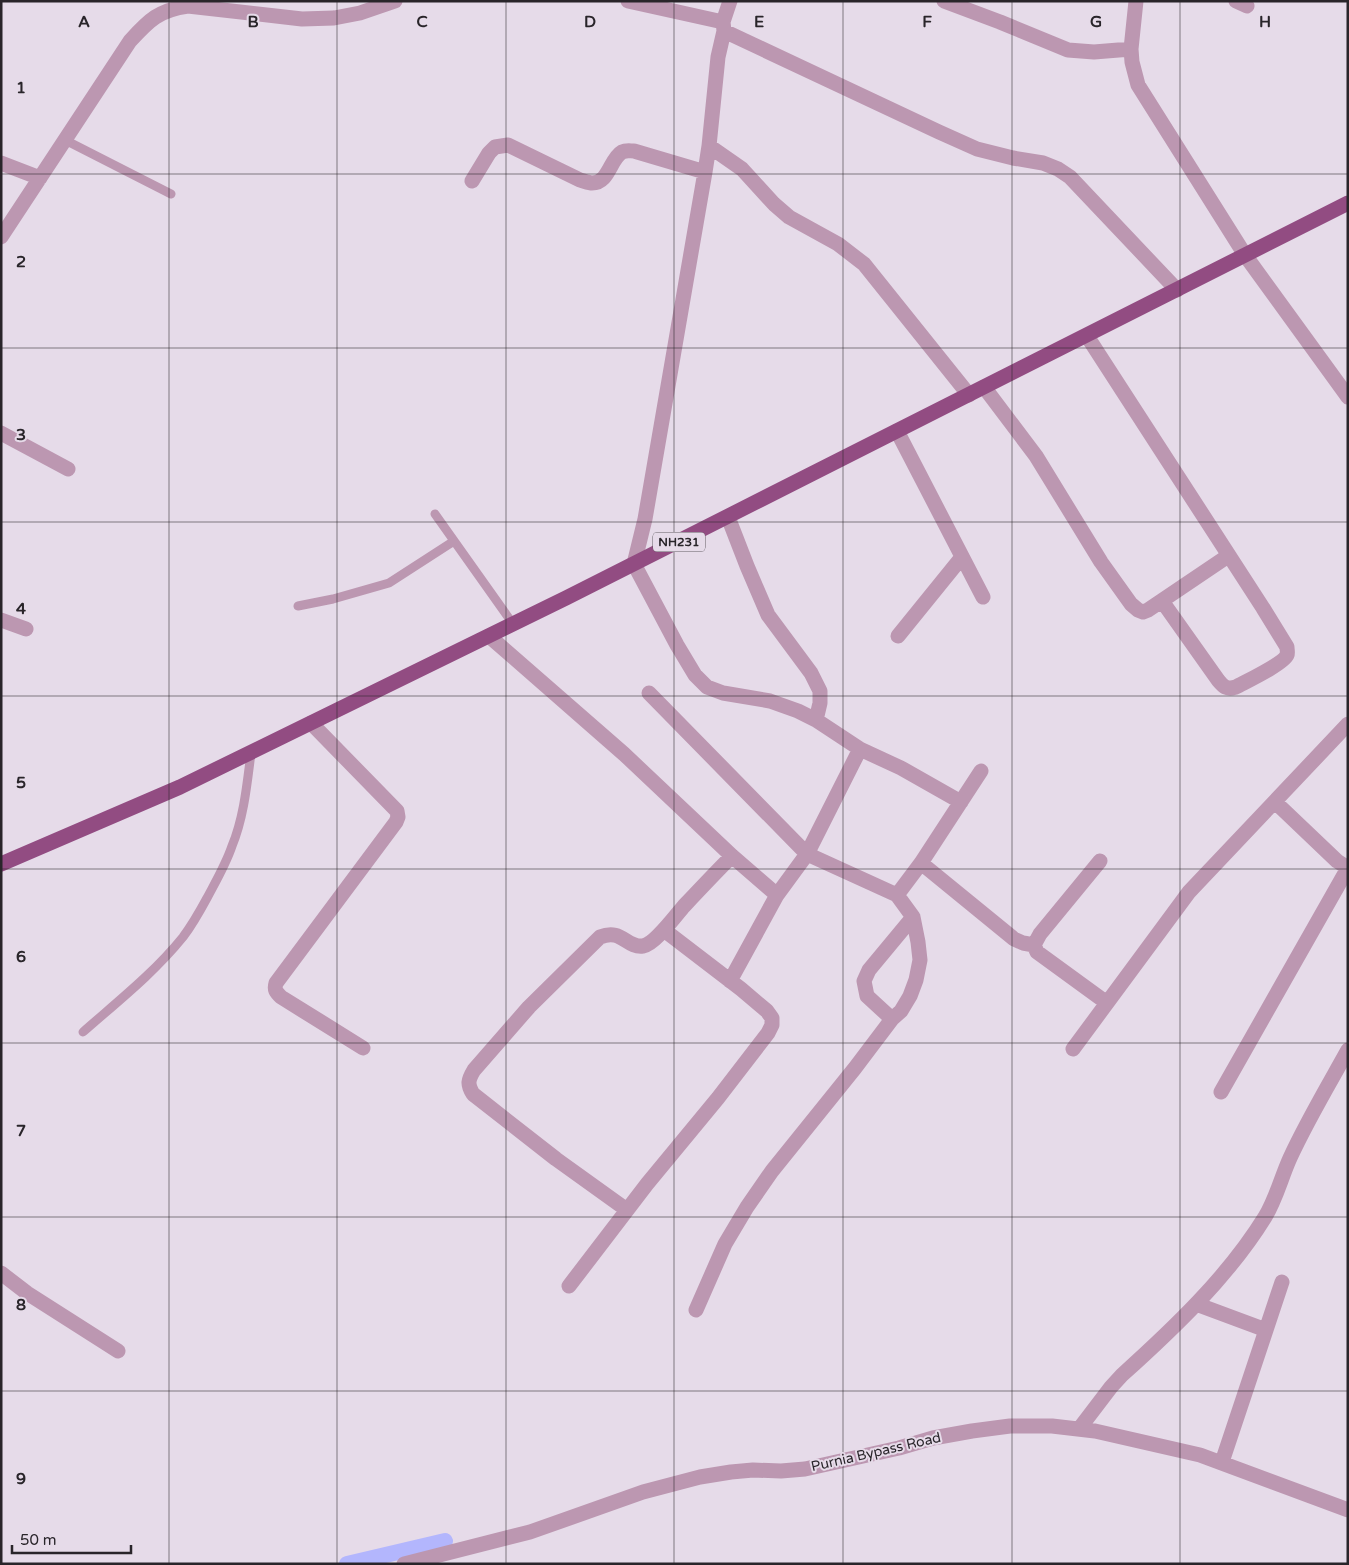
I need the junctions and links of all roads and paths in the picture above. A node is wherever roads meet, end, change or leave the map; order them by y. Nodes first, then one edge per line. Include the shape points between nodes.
1 (395, 1) edge
2 (628, 1) edge
3 (730, 1) edge
4 (945, 1) edge
5 (1136, 1) edge
6 (723, 27) junction
7 (1131, 49) junction
8 (65, 140) junction
9 (709, 146) junction
10 (1, 163) edge
11 (704, 172) junction
12 (40, 178) junction
13 (472, 181) dead end
14 (171, 194) dead end
15 (1348, 203) edge
16 (1, 237) edge
17 (1245, 255) junction
18 (1178, 290) junction
19 (1087, 336) junction
20 (984, 387) junction
21 (969, 395) junction
22 (1348, 396) edge
23 (898, 431) junction
24 (1, 433) edge
25 (68, 469) dead end
26 (435, 514) dead end
27 (728, 517) junction
28 (454, 541) junction
29 (1228, 556) junction
30 (962, 557) junction
31 (634, 564) junction
32 (983, 597) dead end
33 (1162, 600) junction
34 (298, 606) dead end
35 (1, 620) edge
36 (513, 624) junction
37 (26, 629) dead end
38 (489, 636) junction
39 (898, 636) dead end
40 (649, 693) dead end
41 (816, 720) junction
42 (311, 723) junction
43 (1348, 724) edge
44 (860, 749) junction
45 (251, 753) junction
46 (981, 771) dead end
47 (961, 802) junction
48 (1275, 802) junction
49 (807, 854) junction
50 (732, 856) junction
51 (1100, 861) dead end
52 (921, 863) junction
53 (1, 864) edge
54 (777, 895) junction
55 (897, 895) junction
56 (913, 917) junction
57 (664, 930) junction
58 (1034, 945) junction
59 (730, 981) junction
60 (1107, 1003) junction
61 (892, 1019) junction
62 (83, 1032) dead end
63 (363, 1048) dead end
64 (1073, 1048) dead end
65 (1348, 1050) edge
66 (1221, 1092) dead end
67 (627, 1210) junction
68 (1, 1273) edge
69 (1282, 1282) dead end
70 (569, 1286) dead end
71 (1196, 1304) junction
72 (696, 1310) dead end
73 (1266, 1330) junction
74 (118, 1351) dead end
75 (1079, 1429) junction
76 (1222, 1462) junction
77 (1348, 1510) edge
78 (404, 1564) edge

1 - 8 street via 334,18 302,19 188,6 159,13 130,41
2 - 6 street
3 - 6 street
4 - 7 street via 1068,50
5 - 7 street
6 - 9 street
6 - 18 street via 977,149 1058,169 1070,177
7 - 17 street via 1138,85
8 - 12 street
8 - 14 lane
9 - 11 street
9 - 21 street via 742,169 789,217 838,244 864,264
10 - 12 street
11 - 13 street via 634,151 624,151 600,181 592,183 508,145 495,147 489,152
11 - 31 street
12 - 16 street
15 - 17 highway, NH231
17 - 18 highway, NH231
17 - 22 street
18 - 19 highway, NH231
19 - 20 highway, NH231
19 - 29 street
20 - 21 highway, NH231
20 - 33 street via 1036,456 1131,604 1143,612
21 - 23 highway, NH231
23 - 27 highway, NH231
23 - 30 street
24 - 25 street
26 - 28 lane
27 - 31 highway, NH231
27 - 41 street via 768,616 820,691
28 - 34 lane via 389,583 333,600
28 - 36 lane
29 - 33 street
29 - 33 street via 1287,648 1286,657 1279,663 1236,688 1226,688
30 - 32 street
30 - 39 street
31 - 36 highway, NH231
31 - 41 street via 677,645 695,675 707,687 798,710
35 - 37 street
36 - 38 highway, NH231
38 - 42 highway, NH231
38 - 50 street via 624,754
40 - 49 street
41 - 44 street
42 - 45 highway, NH231
42 - 63 street via 397,811 398,817 274,988 281,997
43 - 48 street
44 - 47 street
44 - 49 street
45 - 53 highway, NH231
45 - 62 lane via 233,845 200,910 168,954
46 - 47 street
47 - 52 street
48 - 60 street via 1189,892
48 - 66 street via 1348,868
49 - 54 street
49 - 55 street
50 - 54 street
50 - 57 street
51 - 58 street
52 - 55 street
52 - 58 street via 1014,939
54 - 59 street
55 - 56 street
56 - 61 street via 920,960 916,980 901,1011
56 - 61 street via 869,970 864,981 867,996
57 - 59 street
57 - 67 street via 643,946 617,935 600,937 529,1007 474,1070 468,1086 473,1094 556,1159
58 - 60 street via 1037,952
59 - 67 street via 767,1012 772,1018 772,1025 718,1098
60 - 64 street
61 - 72 street via 747,1207 725,1244
65 - 71 street via 1290,1156 1264,1218 1221,1278
67 - 70 street
68 - 74 street
69 - 73 street
71 - 73 street
71 - 75 street via 1111,1386
73 - 76 street
75 - 76 street, Purnia Bypass Road
75 - 78 street, Purnia Bypass Road via 1010,1426 933,1438 806,1469 753,1470 700,1477 642,1492 530,1532
76 - 77 street, Purnia Bypass Road

